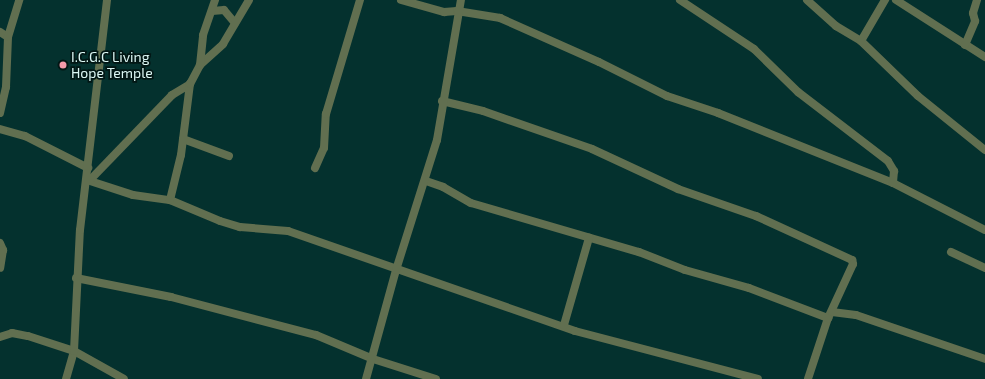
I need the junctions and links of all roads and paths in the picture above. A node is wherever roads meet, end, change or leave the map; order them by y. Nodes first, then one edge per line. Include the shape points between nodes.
1 (18, 0) edge
2 (107, 0) edge
3 (214, 0) edge
4 (249, 0) edge
5 (360, 0) edge
6 (401, 0) edge
7 (461, 0) edge
8 (680, 0) edge
9 (807, 0) edge
10 (885, 0) edge
11 (896, 0) edge
12 (977, 0) edge
13 (212, 11) junction
14 (457, 11) junction
15 (235, 23) junction
16 (0, 32) edge
17 (8, 37) junction
18 (861, 41) junction
19 (965, 45) junction
20 (985, 56) edge
21 (200, 66) junction
22 (190, 84) junction
23 (442, 101) junction
24 (0, 113) edge
25 (0, 129) edge
26 (183, 139) junction
27 (985, 150) edge
28 (229, 156) dead end
29 (88, 168) junction
30 (315, 168) dead end
31 (88, 180) junction
32 (426, 181) junction
33 (893, 183) junction
34 (170, 200) junction
35 (985, 230) edge
36 (589, 238) junction
37 (0, 243) edge
38 (951, 252) dead end
39 (0, 268) edge
40 (985, 268) edge
41 (396, 270) junction
42 (76, 278) junction
43 (830, 315) junction
44 (564, 325) junction
45 (0, 337) edge
46 (74, 352) junction
47 (373, 359) junction
48 (985, 359) edge
49 (66, 379) edge
50 (124, 379) edge
51 (366, 379) edge
52 (436, 379) edge
53 (758, 379) edge
54 (808, 379) edge

1 - 17 street
2 - 29 street
3 - 13 street
4 - 15 street
5 - 30 street via 326,114 324,148
6 - 14 street via 444,12
7 - 14 street
8 - 33 street via 754,50 798,92 888,161 894,171
9 - 18 street via 836,26
10 - 18 street
11 - 19 street
12 - 19 street via 973,13 976,21
13 - 15 street via 224,10
13 - 21 street via 203,35
14 - 23 street
14 - 33 street via 500,18 668,96 718,113
15 - 21 street via 223,44
16 - 17 street
17 - 24 street via 6,88
18 - 27 street via 918,96
19 - 20 street
21 - 22 street
22 - 26 street
22 - 31 street via 172,95
23 - 32 street via 437,140
23 - 43 street via 483,111 592,149 678,189 756,216 852,260 853,264 843,289
25 - 29 street via 25,136
26 - 28 street
26 - 34 street
29 - 31 street
31 - 34 street via 134,195
31 - 42 street
32 - 36 street via 443,187 471,203
32 - 41 street
33 - 35 street
34 - 41 street via 240,227 288,231
36 - 43 street
36 - 44 street
37 - 39 street via 3,250
38 - 40 street
41 - 44 street
41 - 47 street
42 - 46 street
42 - 47 street via 171,297 316,336
43 - 48 street via 856,315
43 - 54 street
44 - 53 street via 595,336
45 - 46 street via 12,333 23,335
46 - 49 street
46 - 50 street
47 - 51 street
47 - 52 street

